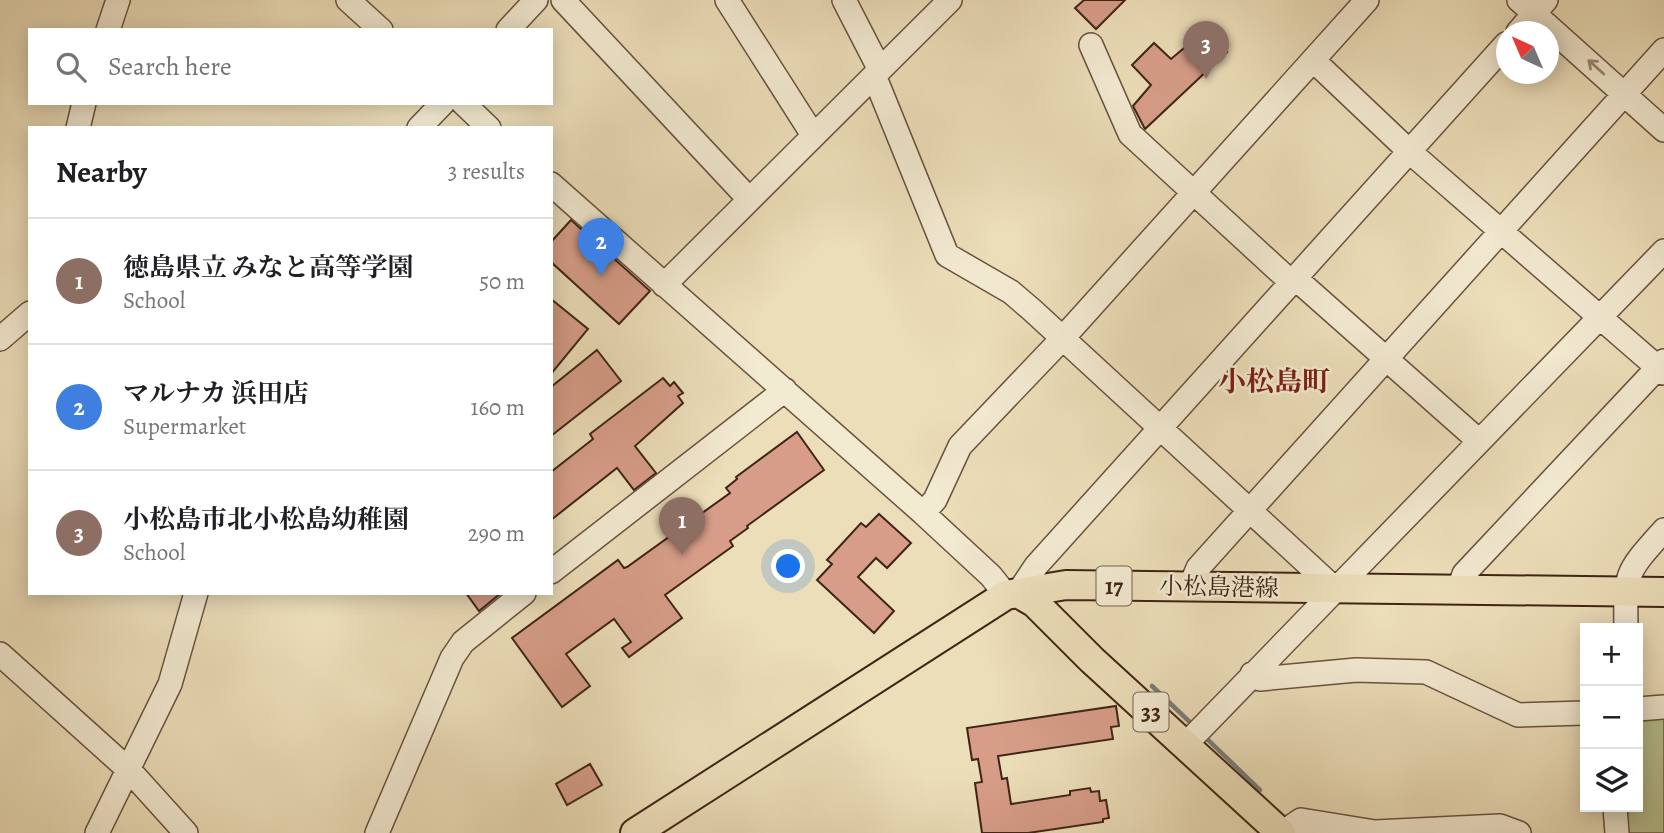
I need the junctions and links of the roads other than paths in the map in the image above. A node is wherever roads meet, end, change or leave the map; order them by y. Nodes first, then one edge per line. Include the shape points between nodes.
1 (348, 0) edge
2 (537, 0) edge
3 (563, 0) edge
4 (727, 0) edge
5 (844, 0) edge
6 (950, 0) edge
7 (1367, 0) edge
8 (111, 1) edge
9 (1533, 5) edge
10 (1524, 21) edge
11 (108, 28) edge
12 (379, 28) edge
13 (511, 28) edge
14 (1091, 45) dead end
15 (1664, 50) edge
16 (1496, 56) edge
17 (1312, 60) junction
18 (876, 74) junction
19 (1625, 94) junction
20 (84, 105) edge
21 (441, 105) edge
22 (465, 105) edge
23 (78, 126) edge
24 (421, 126) edge
25 (487, 126) edge
26 (1664, 130) edge
27 (813, 135) junction
28 (1410, 152) junction
29 (553, 186) edge
30 (1193, 193) junction
31 (749, 199) junction
32 (1501, 232) junction
33 (1664, 251) edge
34 (1293, 280) junction
35 (664, 285) junction
36 (28, 315) edge
37 (1600, 320) junction
38 (0, 339) edge
39 (1062, 339) junction
40 (1386, 360) junction
41 (1662, 367) edge
42 (785, 390) junction
43 (1160, 428) junction
44 (1479, 441) junction
45 (1251, 509) junction
46 (923, 513) junction
47 (1664, 530) edge
48 (553, 570) edge
49 (1190, 587) junction
50 (1459, 588) junction
51 (1335, 589) junction
52 (1625, 590) junction
53 (1664, 592) edge
54 (1012, 594) junction
55 (195, 595) edge
56 (522, 595) edge
57 (1626, 623) edge
58 (0, 654) edge
59 (1252, 674) junction
60 (1664, 707) edge
61 (1643, 709) edge
62 (1580, 713) edge
63 (1194, 735) junction
64 (130, 771) junction
65 (1615, 812) edge
66 (97, 833) edge
67 (186, 833) edge
68 (377, 833) edge
69 (635, 833) edge
70 (1282, 833) edge
71 (1519, 833) edge
72 (1617, 833) edge

1 - 12 street
2 - 13 street
3 - 31 street
4 - 27 street
5 - 18 street
6 - 18 street
7 - 17 street
8 - 11 street
9 - 10 street
19 -> 9 street
14 - 30 street via 1126,129
15 - 19 street
16 - 28 street
17 - 28 street
17 - 30 street
18 - 27 street
18 - 39 street via 947,255 1011,292
19 - 26 street
19 - 32 street
20 - 23 street
21 - 24 street
22 - 25 street
27 - 31 street
28 - 32 street
28 - 34 street
29 - 35 street
30 - 34 street
30 - 39 street
31 - 35 street
32 - 37 street
32 - 40 street
33 - 37 street
34 - 40 street
34 - 43 street
35 - 42 street
36 - 38 street
37 - 41 street
37 - 44 street
39 - 43 street
39 - 46 street via 960,446 935,500
40 - 44 street
40 - 45 street
41 - 50 street via 1464,573
42 - 46 street
42 - 48 street
43 - 45 street
43 - 54 street
44 - 51 street
45 - 49 street via 1198,568
45 - 51 street
46 - 54 street
47 - 52 street via 1633,565
49 - 51 main road, 小松島港線 / 17
49 - 54 main road, 小松島港線 / 17 via 1066,585
50 - 51 main road, 小松島港線 / 17
50 - 52 main road, 小松島港線 / 17
51 - 59 street
52 - 53 main road, 小松島港線 / 17
52 - 57 street
54 - 63 main road, 33 via 1035,604 1092,660
54 - 69 main road, 小松島港線 / 17
55 - 64 street via 170,684
56 - 68 street via 463,642 452,658
58 - 64 street
59 - 62 street via 1260,679 1356,670 1426,672 1518,715
59 - 63 street
60 - 61 street
63 - 70 main road, 33
64 - 66 street
64 - 67 street
65 - 72 street
70 - 71 street via 1301,820 1375,832 1500,826

